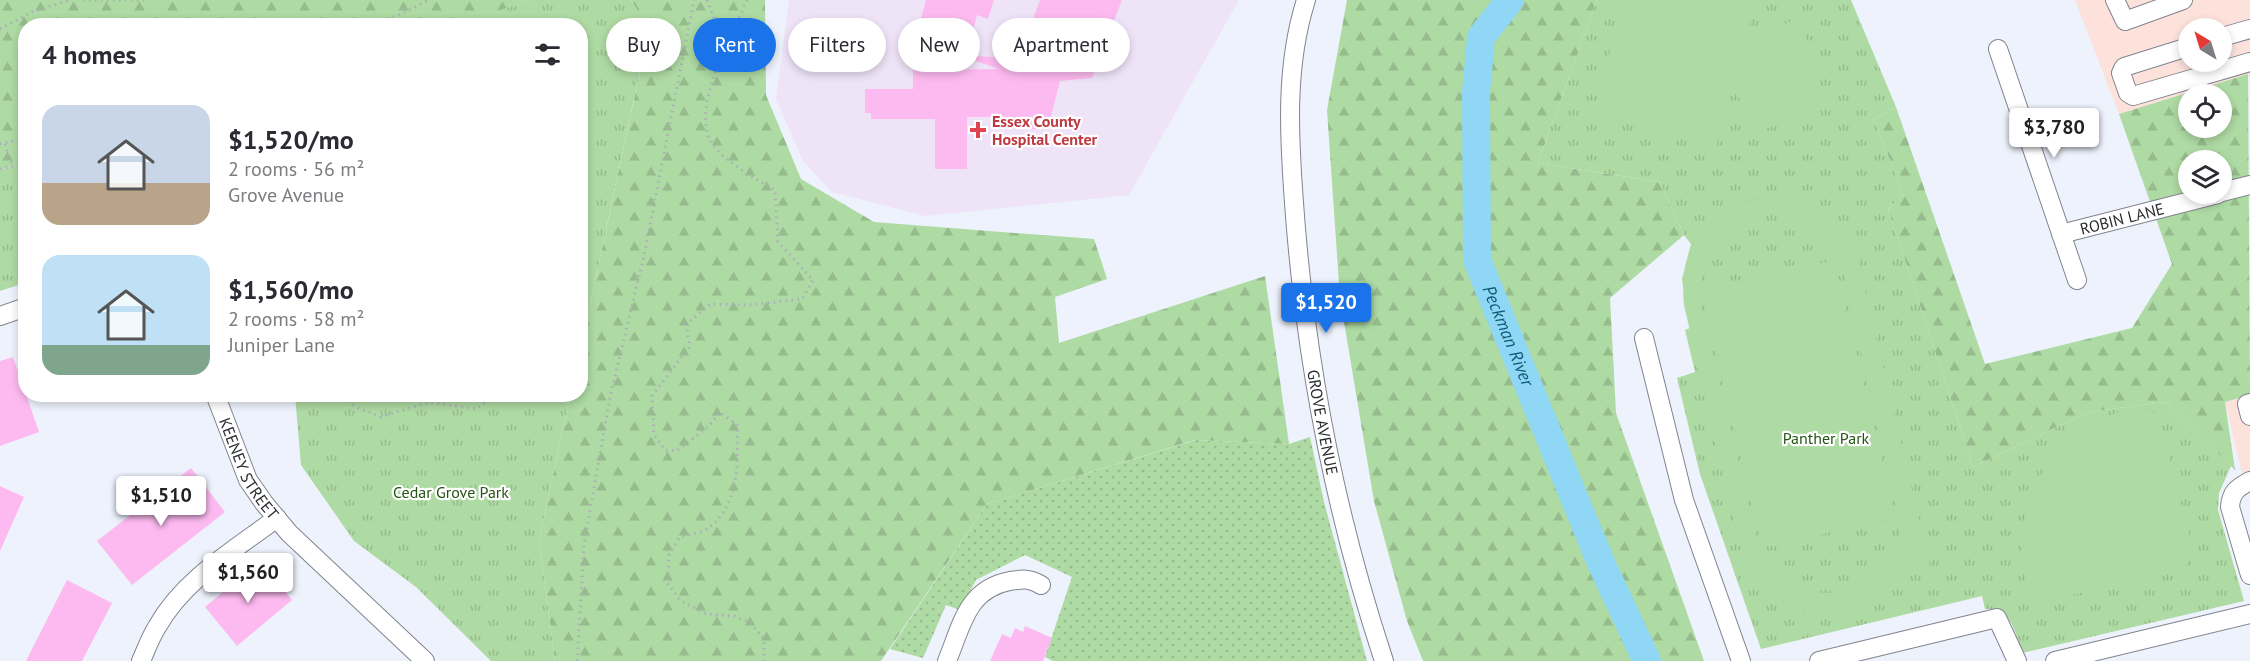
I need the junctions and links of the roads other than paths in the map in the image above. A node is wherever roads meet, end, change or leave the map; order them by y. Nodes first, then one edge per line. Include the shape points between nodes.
1 (1306, 0) edge
2 (2115, 0) edge
3 (2182, 0) edge
4 (2250, 29) edge
5 (2232, 34) edge
6 (1998, 49) dead end
7 (2178, 50) edge
8 (2250, 62) edge
9 (2232, 67) edge
10 (2216, 72) edge
11 (2250, 185) edge
12 (2232, 190) edge
13 (2178, 204) edge
14 (2061, 234) junction
15 (2077, 280) dead end
16 (18, 310) edge
17 (0, 316) edge
18 (1644, 338) dead end
19 (218, 402) edge
20 (2250, 403) edge
21 (2250, 416) edge
22 (2250, 481) edge
23 (277, 518) junction
24 (2250, 575) edge
25 (1041, 585) dead end
26 (2250, 614) edge
27 (2075, 659) edge
28 (141, 661) edge
29 (425, 661) edge
30 (947, 661) edge
31 (1384, 661) edge
32 (1741, 661) edge
33 (1819, 661) edge
34 (2017, 661) edge
35 (2055, 661) edge

1 - 31 street, GROVE AVENUE via 1292,66 1290,97 1289,149 1297,253 1322,425
2 - 3 street via 2125,21
4 - 5 street
6 - 14 street, ROBIN LANE
7 - 10 street via 2124,66 2121,73 2128,93 2133,96
8 - 9 street
11 - 12 street, ROBIN LANE
13 - 14 street, ROBIN LANE
14 - 15 street, ROBIN LANE
16 - 17 street
18 - 32 street via 1684,500
19 - 23 street, KEENEY STREET via 248,480
20 - 21 street
22 - 24 street via 2237,488 2230,507
23 - 28 street via 208,569 179,596 157,626
23 - 29 street, KEENEY STREET
25 - 30 street via 1028,578 994,584 977,595
26 - 27 street
27 - 35 street
33 - 34 street via 1997,618

